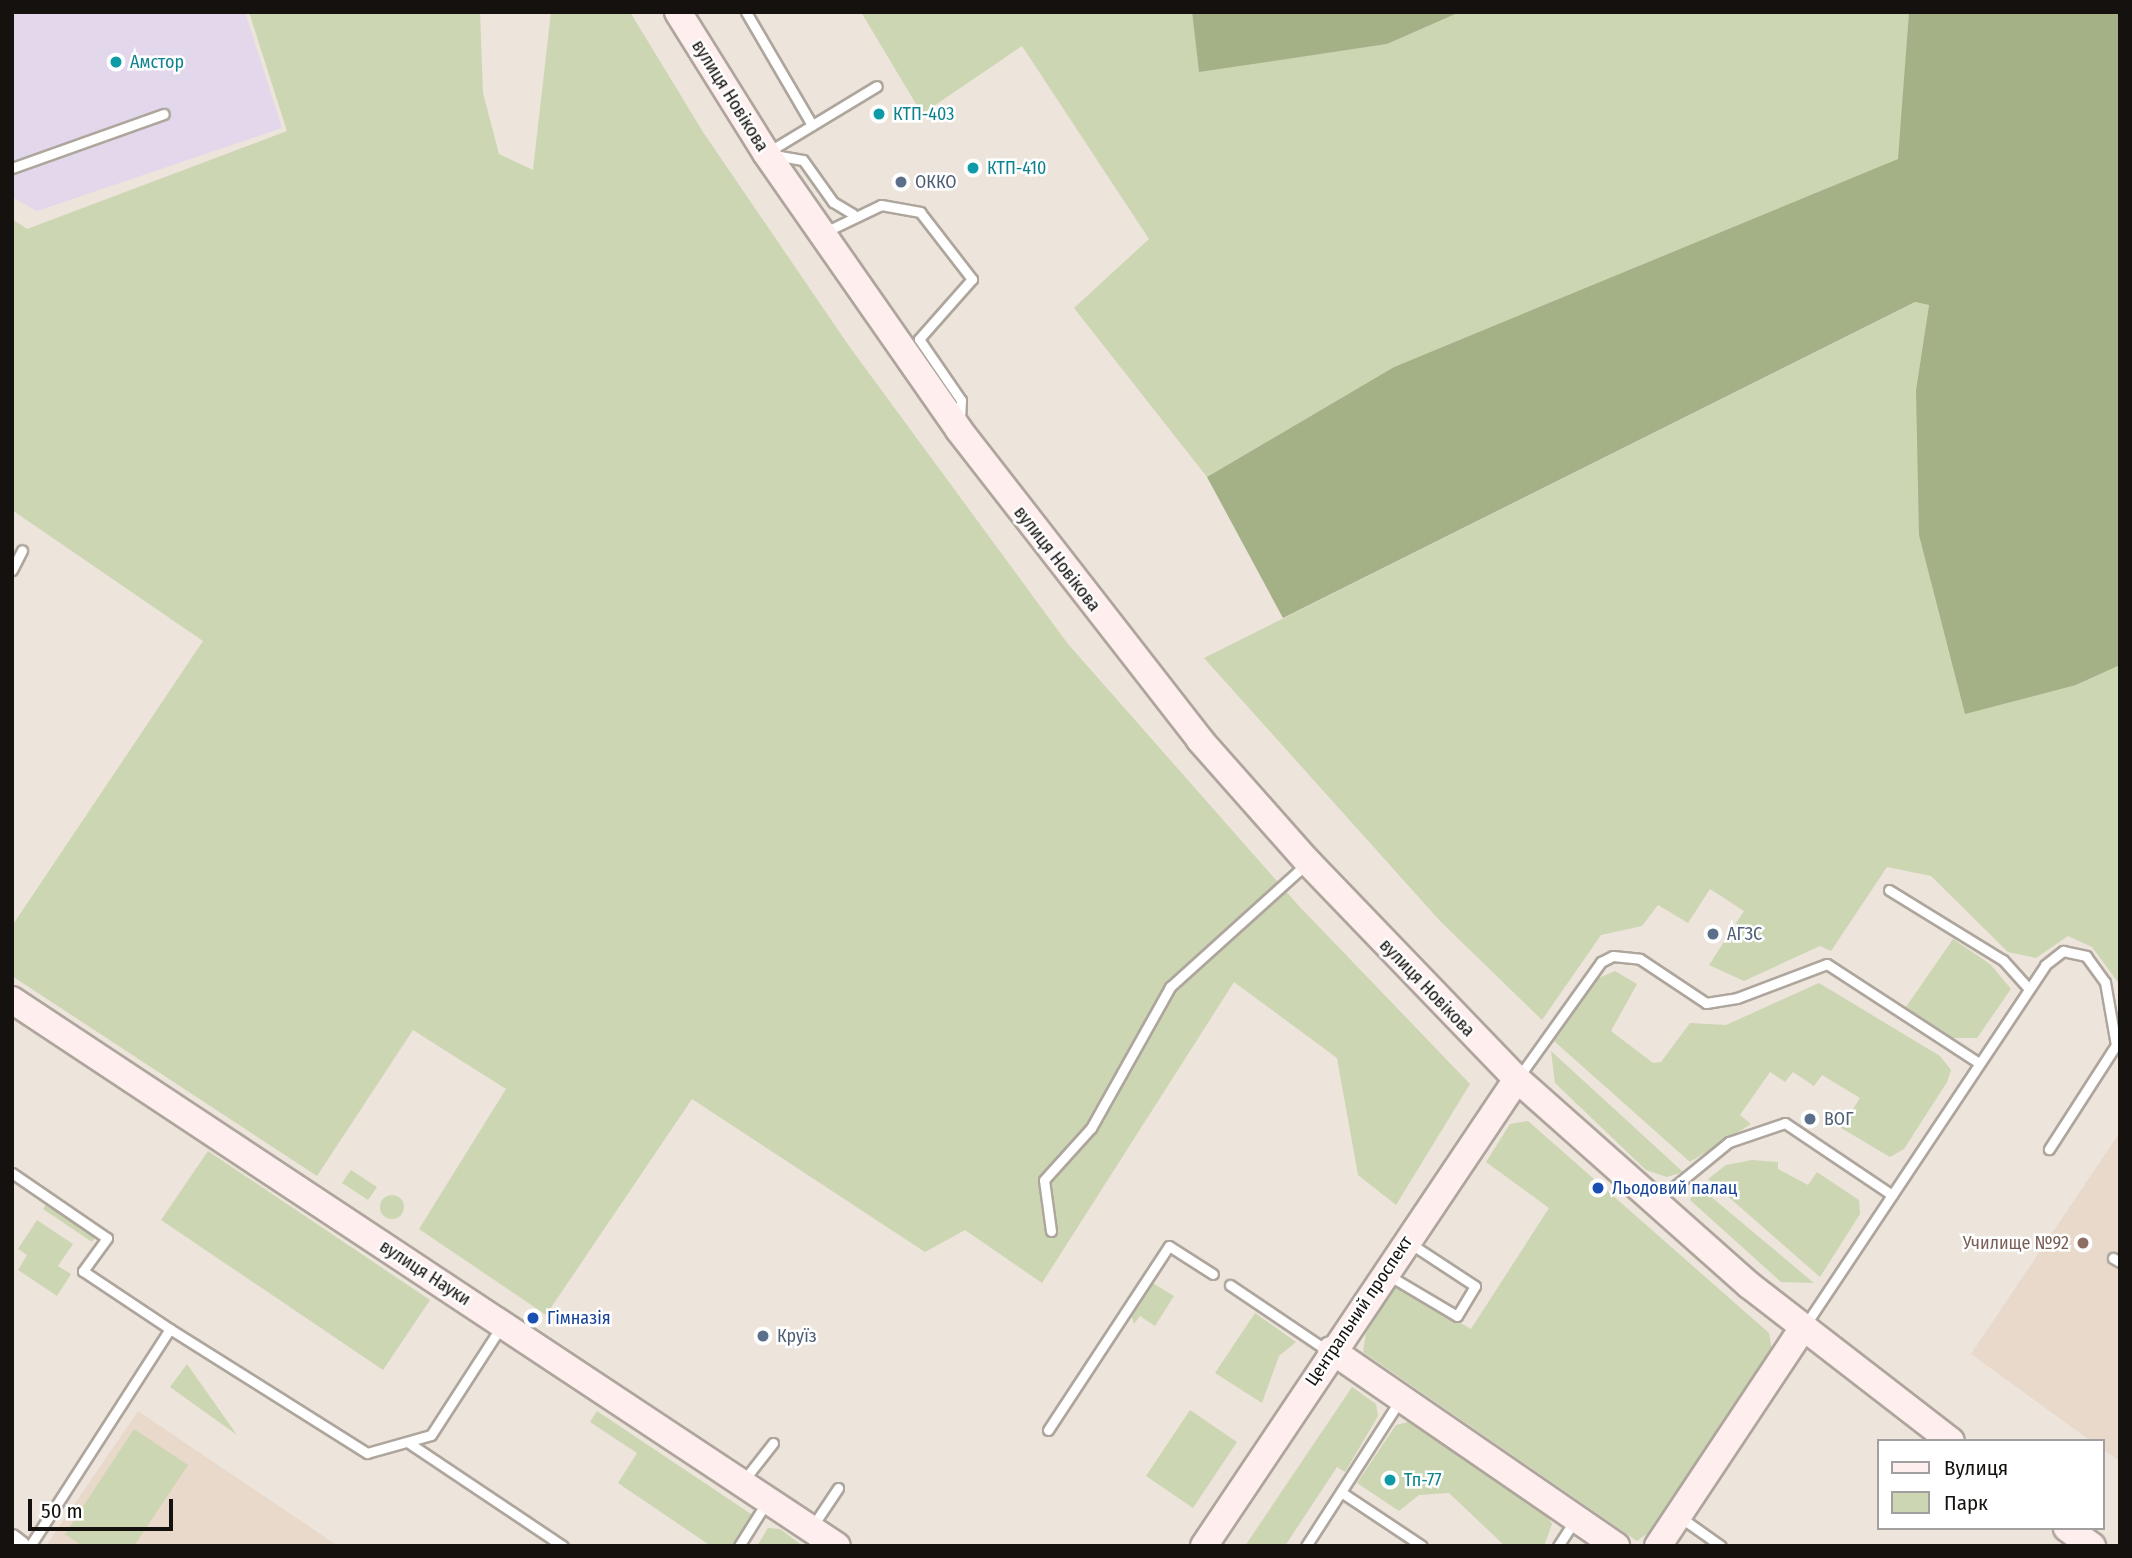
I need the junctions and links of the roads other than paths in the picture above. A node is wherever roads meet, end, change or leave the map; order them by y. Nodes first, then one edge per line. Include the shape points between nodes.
1 (678, 12) edge
2 (746, 12) edge
3 (877, 86) dead end
4 (164, 114) dead end
5 (812, 125) junction
6 (766, 153) junction
7 (12, 167) edge
8 (853, 214) junction
9 (821, 235) junction
10 (910, 345) junction
11 (22, 550) dead end
12 (12, 570) edge
13 (1308, 862) junction
14 (1889, 890) dead end
15 (2029, 989) junction
16 (12, 1000) edge
17 (1979, 1063) junction
18 (1517, 1079) junction
19 (2049, 1149) dead end
20 (12, 1174) edge
21 (1892, 1195) junction
22 (1656, 1202) junction
23 (1051, 1231) dead end
24 (1406, 1241) junction
25 (1384, 1273) junction
26 (1213, 1274) dead end
27 (1230, 1285) dead end
28 (503, 1325) junction
29 (1803, 1328) junction
30 (170, 1329) junction
31 (1331, 1351) junction
32 (1401, 1399) junction
33 (1048, 1430) dead end
34 (1948, 1439) edge
35 (409, 1443) junction
36 (773, 1443) dead end
37 (742, 1483) junction
38 (838, 1488) dead end
39 (1341, 1492) junction
40 (768, 1500) junction
41 (1678, 1516) junction
42 (1576, 1519) junction
43 (811, 1528) junction
44 (12, 1539) edge
45 (22, 1546) edge
46 (30, 1546) edge
47 (564, 1546) edge
48 (739, 1546) edge
49 (837, 1546) edge
50 (1204, 1546) edge
51 (1306, 1546) edge
52 (1422, 1546) edge
53 (1558, 1546) edge
54 (1616, 1546) edge
55 (1658, 1546) edge
56 (1721, 1546) edge

1 - 6 street, вулиця Новікова
2 - 5 lane
3 - 5 lane
4 - 7 lane
5 - 6 lane
6 - 8 lane via 803,160 833,202
6 - 9 street, вулиця Новікова
8 - 9 lane
8 - 10 lane via 881,205 920,212 972,279
9 - 10 street, вулиця Новікова
10 - 13 street, вулиця Новікова via 959,430 1200,740
11 - 12 lane
13 - 18 street, вулиця Новікова
13 - 23 lane via 1170,987 1091,1128 1044,1180
14 - 15 lane via 2003,960
15 - 17 lane
15 - 19 lane via 2063,951 2086,956 2111,1000 2116,1045
16 - 28 street, вулиця Науки
17 - 18 lane via 1827,964 1737,998 1706,1003 1640,959 1613,956 1601,962
17 - 21 lane
18 - 22 street
18 - 24 street, Центральний проспект
20 - 30 lane via 107,1238 83,1271
21 - 22 lane via 1785,1124 1729,1142
21 - 29 lane
22 - 29 street
24 - 25 street, Центральний проспект
24 - 25 lane via 1475,1286 1457,1316
25 - 31 street, Центральний проспект
26 - 33 lane via 1169,1246
27 - 31 lane
28 - 35 lane via 431,1435
28 - 37 street, вулиця Науки
29 - 34 street
29 - 41 street
30 - 35 lane via 351,1449 367,1453
30 - 46 lane
31 - 32 street
31 - 50 street, Центральний проспект
32 - 39 lane
32 - 42 street
35 - 47 lane
36 - 37 lane
37 - 40 street, вулиця Науки
38 - 43 lane
39 - 51 lane
39 - 52 lane
40 - 43 street, вулиця Науки
40 - 48 lane
41 - 55 street
41 - 56 lane
42 - 53 lane
42 - 54 street
43 - 49 street, вулиця Науки
44 - 45 street

